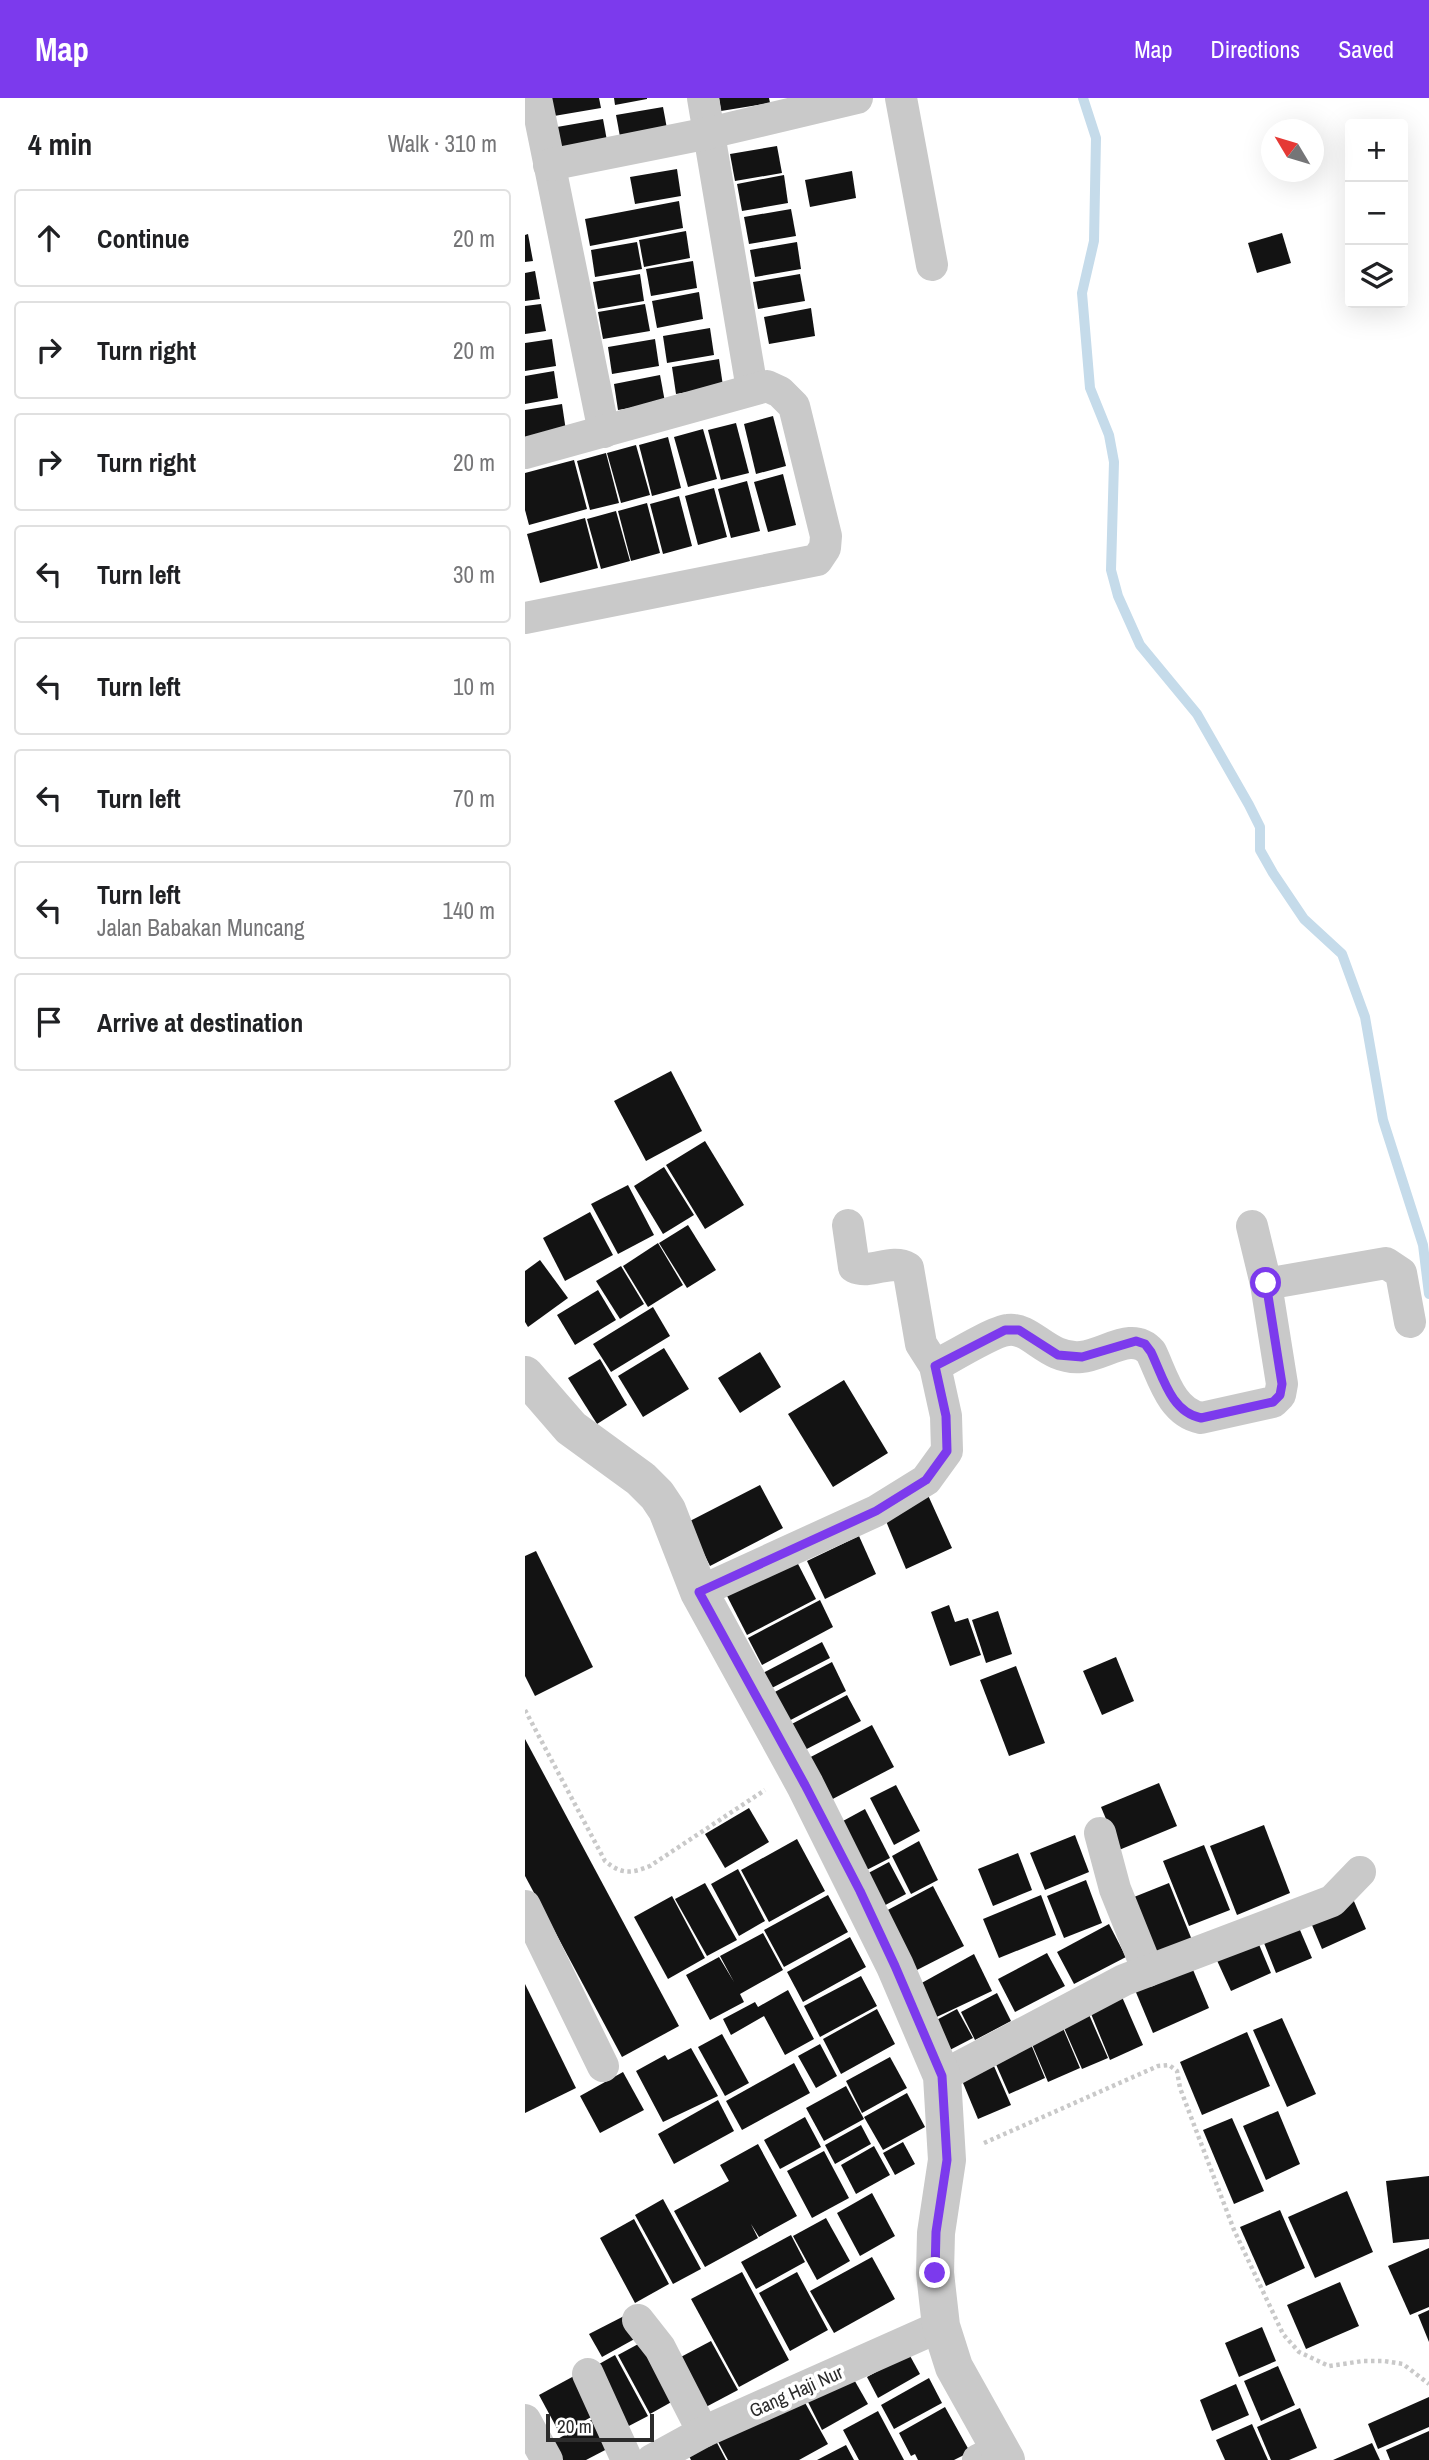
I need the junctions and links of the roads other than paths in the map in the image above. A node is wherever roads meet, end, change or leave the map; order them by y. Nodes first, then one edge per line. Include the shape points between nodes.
1 (703, 98) edge
2 (857, 98) edge
3 (901, 98) edge
4 (534, 113) edge
5 (709, 133) junction
6 (549, 165) junction
7 (932, 265) dead end
8 (752, 389) junction
9 (604, 432) junction
10 (525, 453) edge
11 (525, 618) edge
12 (848, 1225) dead end
13 (1252, 1226) dead end
14 (1266, 1283) junction
15 (1411, 1322) dead end
16 (935, 1366) junction
17 (525, 1375) edge
18 (699, 1592) junction
19 (1100, 1833) dead end
20 (1360, 1872) dead end
21 (525, 1906) edge
22 (1148, 1971) junction
23 (603, 2066) dead end
24 (942, 2076) junction
25 (638, 2320) dead end
26 (941, 2326) junction
27 (588, 2374) dead end
28 (525, 2420) edge
29 (703, 2432) junction
30 (995, 2456) edge
31 (547, 2460) edge
32 (627, 2460) edge
33 (652, 2460) edge

1 - 5 street
2 - 5 street
3 - 7 street
4 - 6 street
5 - 6 street
5 - 8 street
6 - 9 street
8 - 9 street
8 - 11 street via 767,386 794,406 826,536 817,560
9 - 10 street
12 - 16 street via 854,1267 901,1264 908,1268 921,1344
13 - 14 street
14 - 15 street via 1386,1263 1401,1273
14 - 16 street via 1282,1384 1273,1402 1201,1418 1189,1416 1177,1407 1151,1352 1136,1341 1082,1357 1058,1355 1019,1330 1005,1330
16 - 18 street via 946,1416 947,1451 926,1480 876,1511
17 - 18 street via 571,1428 657,1495
18 - 24 street via 860,1891
19 - 22 street via 1115,1889
20 - 22 street via 1332,1901
21 - 23 street
22 - 24 street
24 - 26 street via 947,2160 935,2273
25 - 29 street via 660,2348
26 - 29 street, Gang Haji Nur
26 - 30 street via 954,2367
27 - 32 street
28 - 31 street
29 - 33 street, Gang Haji Nur

